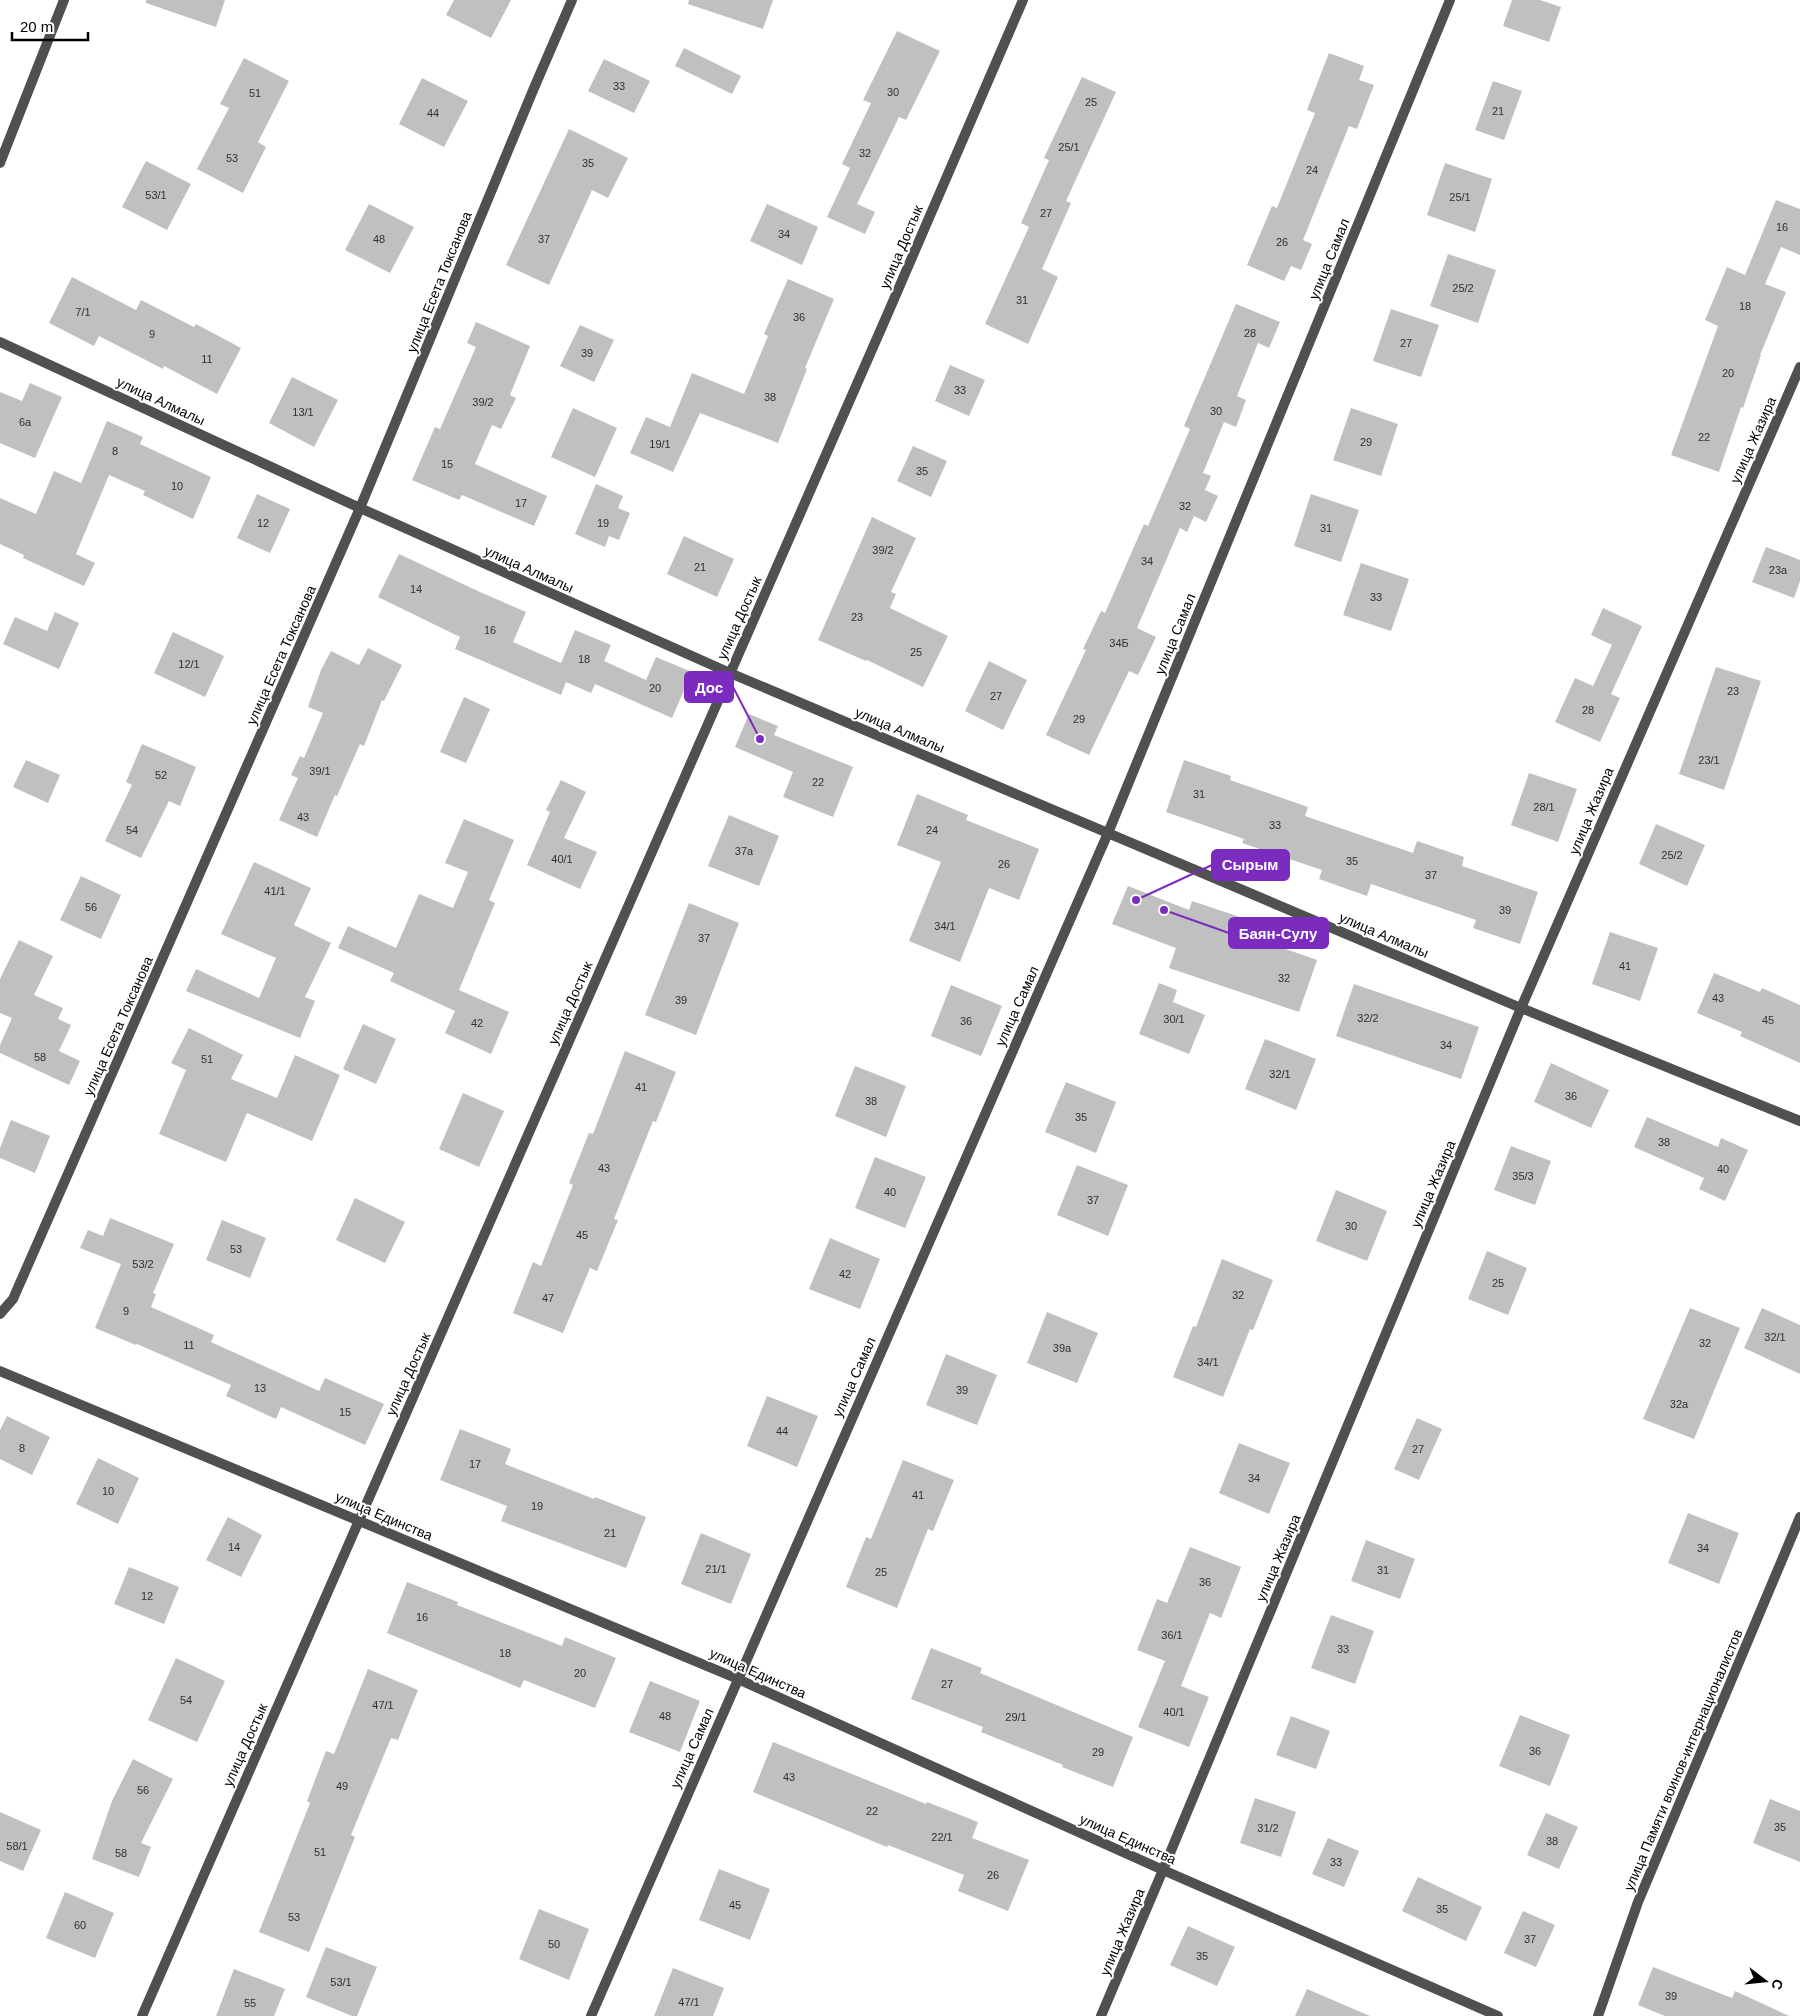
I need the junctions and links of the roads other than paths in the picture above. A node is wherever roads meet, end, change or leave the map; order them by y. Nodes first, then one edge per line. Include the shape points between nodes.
1 (64, 0) edge
2 (572, 0) edge
3 (1023, 0) edge
4 (1450, 0) edge
5 (0, 163) edge
6 (0, 342) edge
7 (1800, 367) edge
8 (360, 508) junction
9 (730, 673) junction
10 (1108, 833) junction
11 (1521, 1008) junction
12 (1800, 1121) edge
13 (0, 1314) edge
14 (0, 1371) edge
15 (1800, 1517) edge
16 (359, 1520) junction
17 (738, 1679) junction
18 (1164, 1870) junction
19 (142, 2016) edge
20 (591, 2016) edge
21 (1101, 2016) edge
22 (1498, 2016) edge
23 (1598, 2016) edge

1 - 5 street
2 - 8 street, улица Есета Токсанова
3 - 9 street, улица Достык
4 - 10 street, улица Самал
6 - 8 street, улица Алмалы
7 - 11 street, улица Жазира
8 - 9 street, улица Алмалы
8 - 13 street, улица Есета Токсанова via 13,1298
9 - 10 street, улица Алмалы
9 - 16 street, улица Достык
10 - 11 street, улица Алмалы
10 - 17 street, улица Самал
11 - 12 street, улица Алмалы
11 - 18 street, улица Жазира
14 - 16 street, улица Единства
15 - 23 street, улица Памяти воинов-интернационалистов via 1638,1902
16 - 17 street, улица Единства
16 - 19 street, улица Достык
17 - 18 street, улица Единства
17 - 20 street, улица Самал
18 - 21 street, улица Жазира
18 - 22 street, улица Единства

